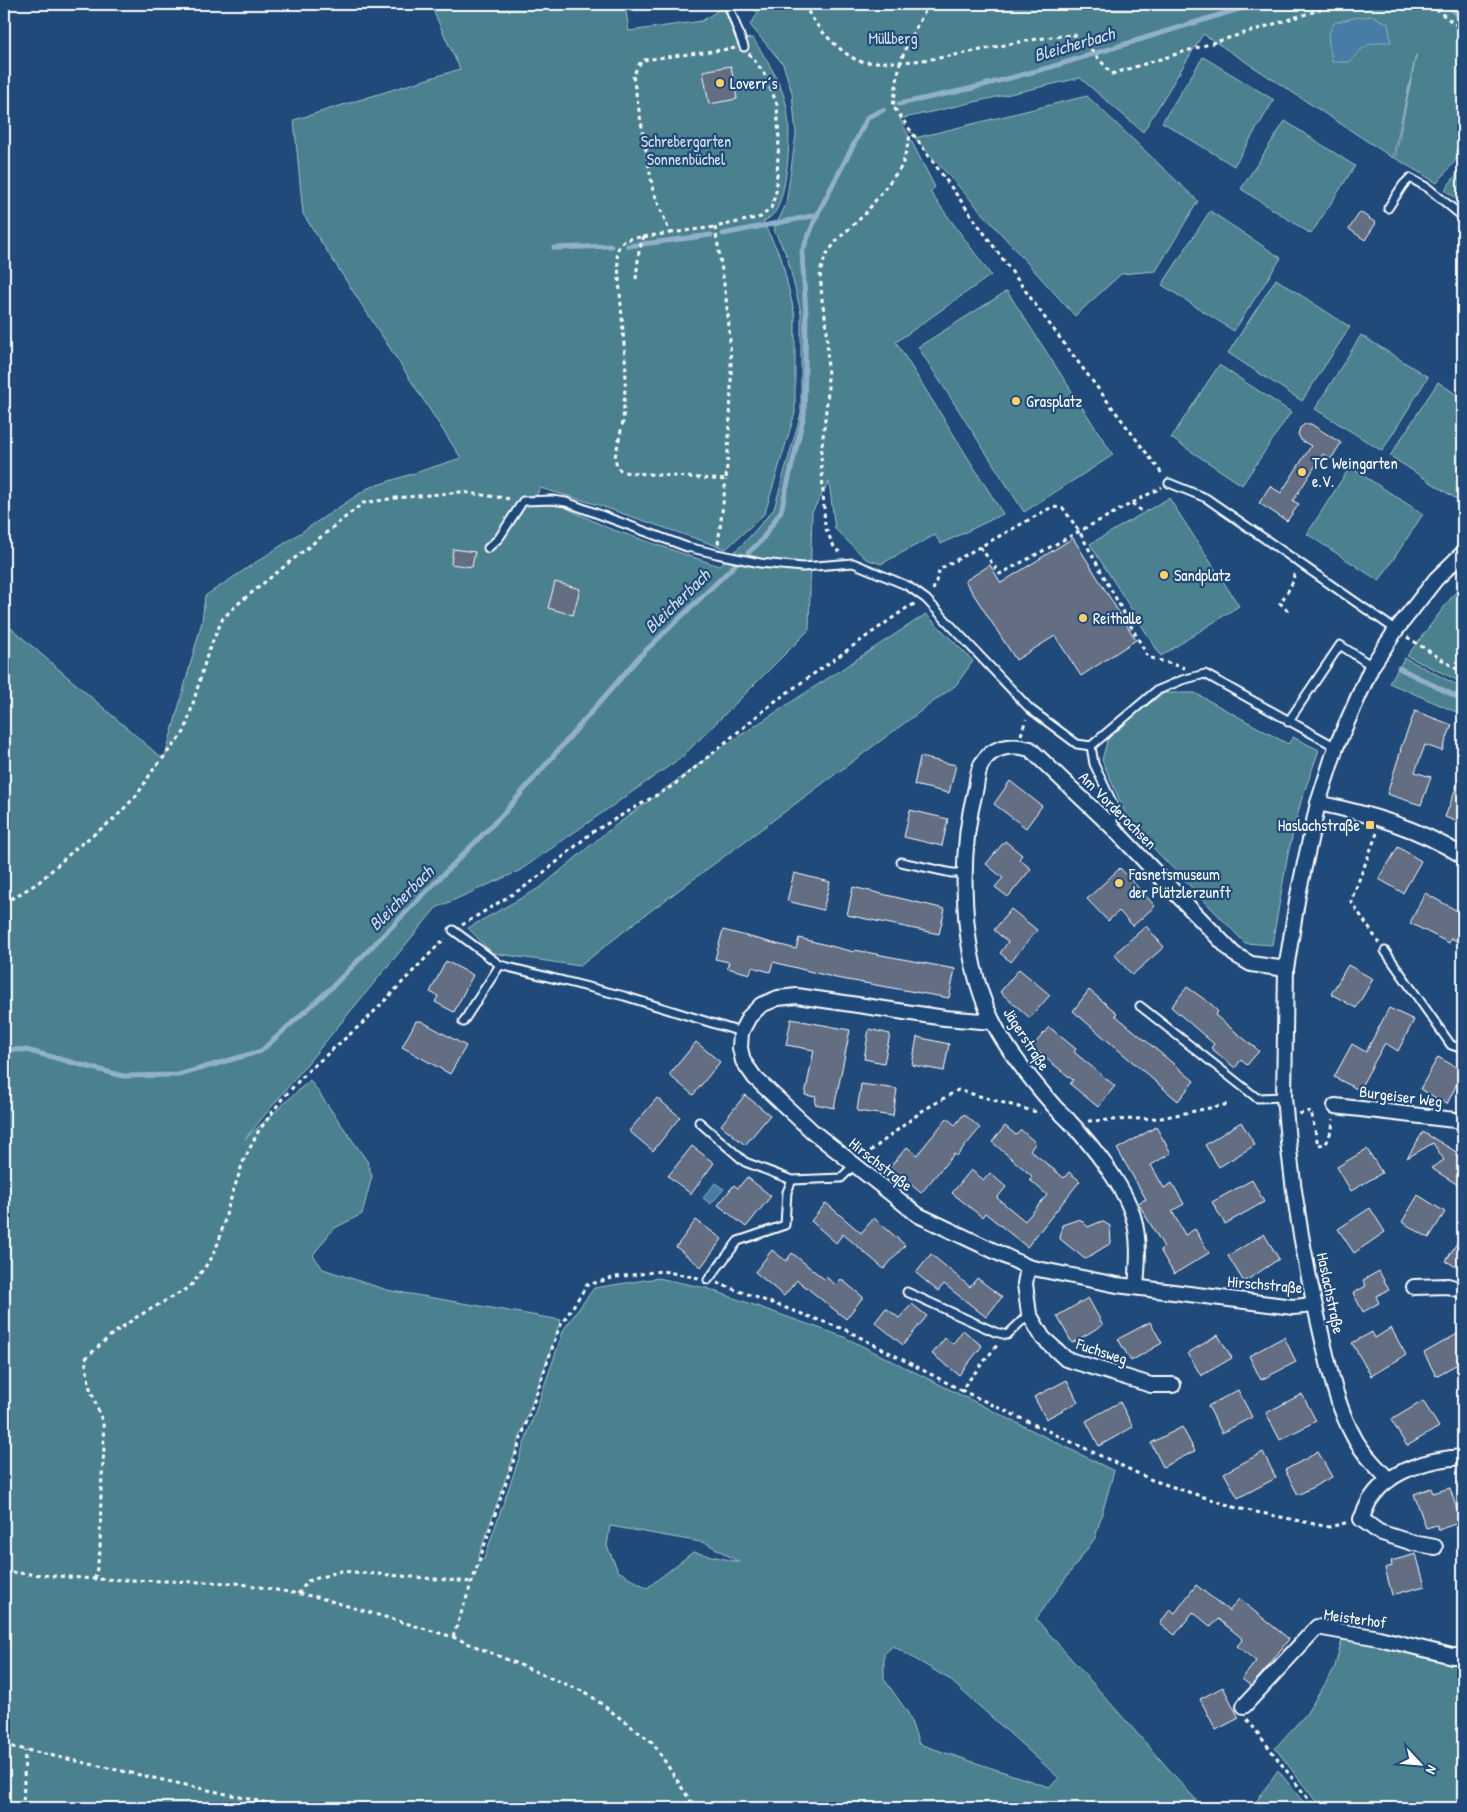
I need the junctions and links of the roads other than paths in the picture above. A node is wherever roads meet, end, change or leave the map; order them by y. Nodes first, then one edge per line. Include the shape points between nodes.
1 (728, 4) edge
2 (744, 47) road end
3 (1388, 208) dead end
4 (1463, 217) edge
5 (1169, 483) road end
6 (488, 548) dead end
7 (1463, 553) edge
8 (1396, 630) junction
9 (1372, 666) junction
10 (1288, 722) junction
11 (1018, 746) joint
12 (1091, 746) junction
13 (1336, 747) junction
14 (1318, 802) junction
15 (1112, 827) junction
16 (1463, 856) edge
17 (901, 862) dead end
18 (965, 874) junction
19 (453, 930) road end
20 (1385, 951) road end
21 (500, 965) junction
22 (1286, 969) junction
23 (1140, 1006) dead end
24 (463, 1022) dead end
25 (993, 1022) junction
26 (741, 1032) junction
27 (1463, 1049) edge
28 (1284, 1097) junction
29 (1335, 1106) road end
30 (1463, 1121) edge
31 (699, 1122) dead end
32 (854, 1166) junction
33 (792, 1180) junction
34 (1028, 1267) junction
35 (708, 1280) road end
36 (1136, 1287) junction
37 (1414, 1287) dead end
38 (1463, 1291) edge
39 (907, 1292) dead end
40 (1314, 1305) junction
41 (1029, 1314) junction
42 (1173, 1385) dead end
43 (1463, 1457) edge
44 (1389, 1480) junction
45 (1435, 1547) dead end
46 (1463, 1656) edge
47 (1244, 1706) road end

1 - 2 lane
3 - 4 lane via 1410,178 1428,188
5 - 8 lane via 1206,498
6 - 12 lane via 499,538 523,501 552,500 566,502 687,547 717,554 803,567 853,563 908,586 926,599 1030,709 1077,744
7 - 8 street, Haslachstraße via 1436,579
8 - 9 street, Haslachstraße
9 - 10 lane via 1340,645
9 - 13 street, Haslachstraße
10 - 12 lane via 1206,674 1156,690
10 - 13 lane
11 - 15 street, Am Vorderochsen via 1030,749
11 - 18 street, Jägerstraße via 996,749 981,765 972,800
12 - 15 lane via 1094,764 1115,808
13 - 14 street, Haslachstraße
14 - 16 street via 1422,833
14 - 22 street, Haslachstraße
15 - 22 street, Am Vorderochsen via 1234,954 1251,964
17 - 18 lane
18 - 25 street, Jägerstraße via 966,916 973,959
19 - 21 lane
20 - 27 lane via 1451,1044
21 - 24 lane
21 - 26 lane via 624,996
22 - 28 street, Haslachstraße
23 - 28 lane via 1257,1098
25 - 26 street via 797,996 778,998 761,1005
25 - 36 street, Jägerstraße via 1020,1064 1112,1174 1133,1215 1139,1250
26 - 32 street, Hirschstraße via 740,1048 755,1078
28 - 40 street, Haslachstraße via 1296,1208
29 - 30 street, Burgeiser Weg
31 - 33 lane via 745,1162
32 - 33 lane via 841,1178
32 - 34 street, Hirschstraße via 918,1214
33 - 35 lane via 787,1192 785,1225 738,1241
34 - 36 street, Hirschstraße
34 - 41 street, Fuchsweg via 1025,1284
36 - 40 street, Hirschstraße via 1292,1308
37 - 38 street via 1448,1286
39 - 41 lane via 1007,1335
40 - 44 street, Haslachstraße via 1339,1403 1355,1439
41 - 42 street, Fuchsweg via 1043,1338 1066,1359 1151,1385
43 - 44 street via 1428,1462
44 - 45 street via 1372,1497 1361,1519 1379,1532
46 - 47 street, Meisterhof via 1317,1627

